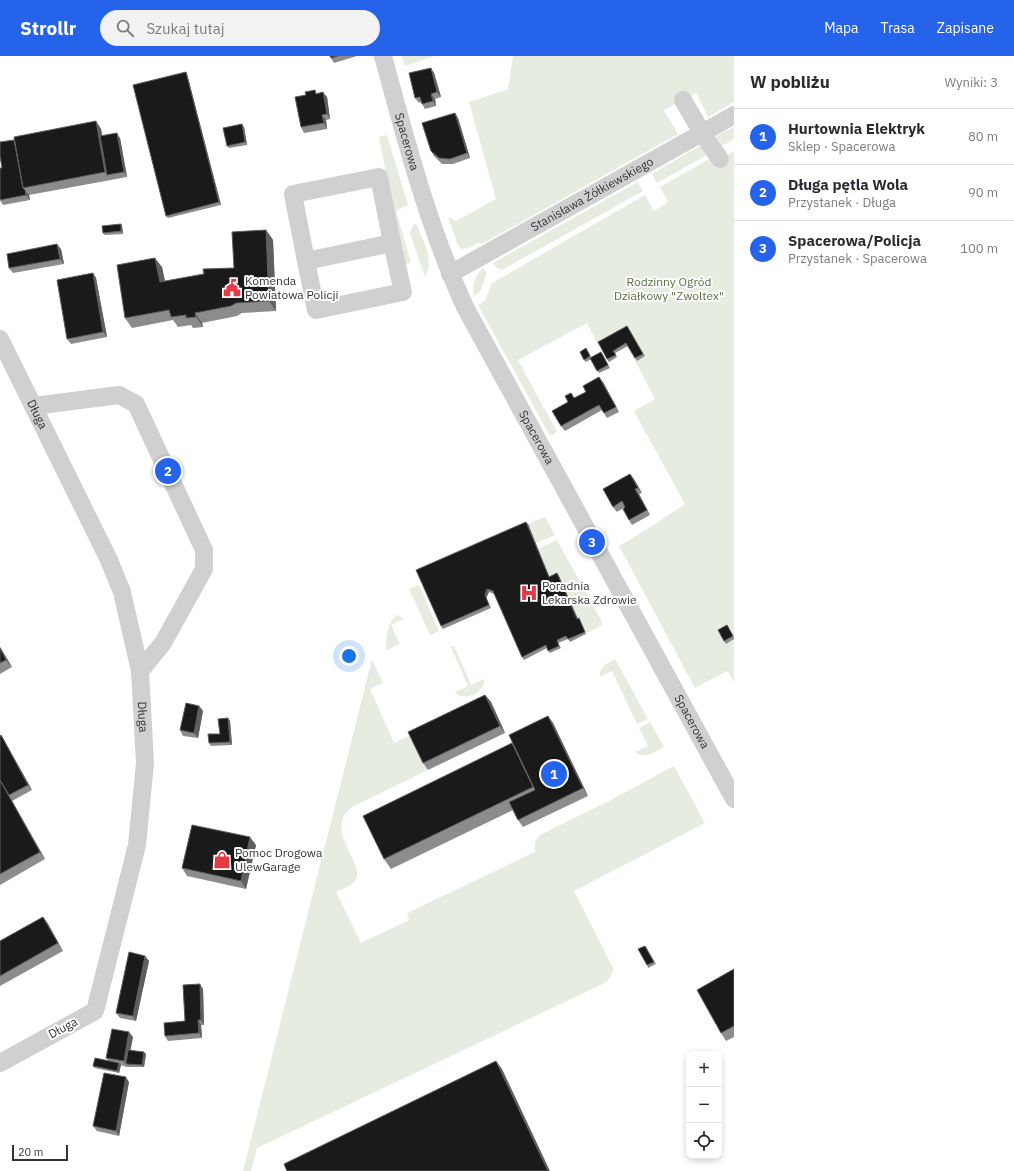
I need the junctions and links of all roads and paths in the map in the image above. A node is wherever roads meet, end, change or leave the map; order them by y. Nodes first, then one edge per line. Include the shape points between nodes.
1 (382, 56) edge
2 (682, 100) dead end
3 (734, 115) edge
4 (702, 133) junction
5 (720, 158) dead end
6 (392, 243) junction
7 (306, 261) junction
8 (450, 274) junction
9 (0, 339) edge
10 (34, 406) junction
11 (140, 671) junction
12 (734, 799) edge
13 (0, 1062) edge

1 - 8 street, Spacerowa via 420,192
2 - 4 street
3 - 4 street, Stanisława Żółkiewskiego
4 - 5 street
4 - 8 street, Stanisława Żółkiewskiego
6 - 7 street
6 - 7 street via 402,292 316,310
6 - 7 street via 379,177 293,194
8 - 12 street, Spacerowa via 465,307
9 - 10 street, Długa
10 - 11 street, Długa via 122,592
10 - 11 street via 119,395 136,404 204,550 204,569 163,643
11 - 13 street, Długa via 145,763 137,845 95,1011

